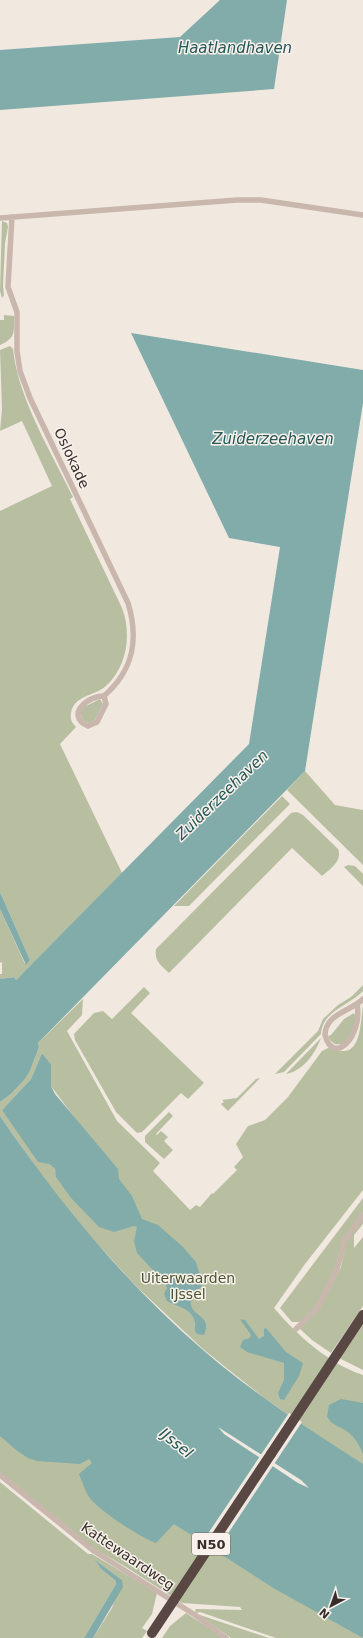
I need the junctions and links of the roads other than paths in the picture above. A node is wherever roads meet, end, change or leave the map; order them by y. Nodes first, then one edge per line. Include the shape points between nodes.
1 (363, 215) edge
2 (12, 217) junction
3 (0, 218) edge
4 (104, 696) junction
5 (363, 999) edge
6 (357, 1004) junction
7 (363, 1215) edge
8 (363, 1315) edge
9 (296, 1329) dead end
10 (0, 1474) edge
11 (150, 1636) edge
12 (226, 1638) edge

1 - 2 street via 261,200 237,200
2 - 3 street
2 - 4 street, Oslokade via 8,287 17,312 20,371 30,398 128,603 134,622 131,659 113,688
4 - 4 street, Oslokade via 98,696 80,707 78,712 82,723 88,726 97,722 106,704
5 - 6 street
6 - 6 street via 341,1012 327,1026 326,1038 331,1045 345,1048 353,1042 359,1025 360,1013
7 - 9 street via 344,1240 337,1269 318,1307
8 - 11 highway, N50, bridge
10 - 12 street, Kattewaardweg via 94,1551 195,1615

